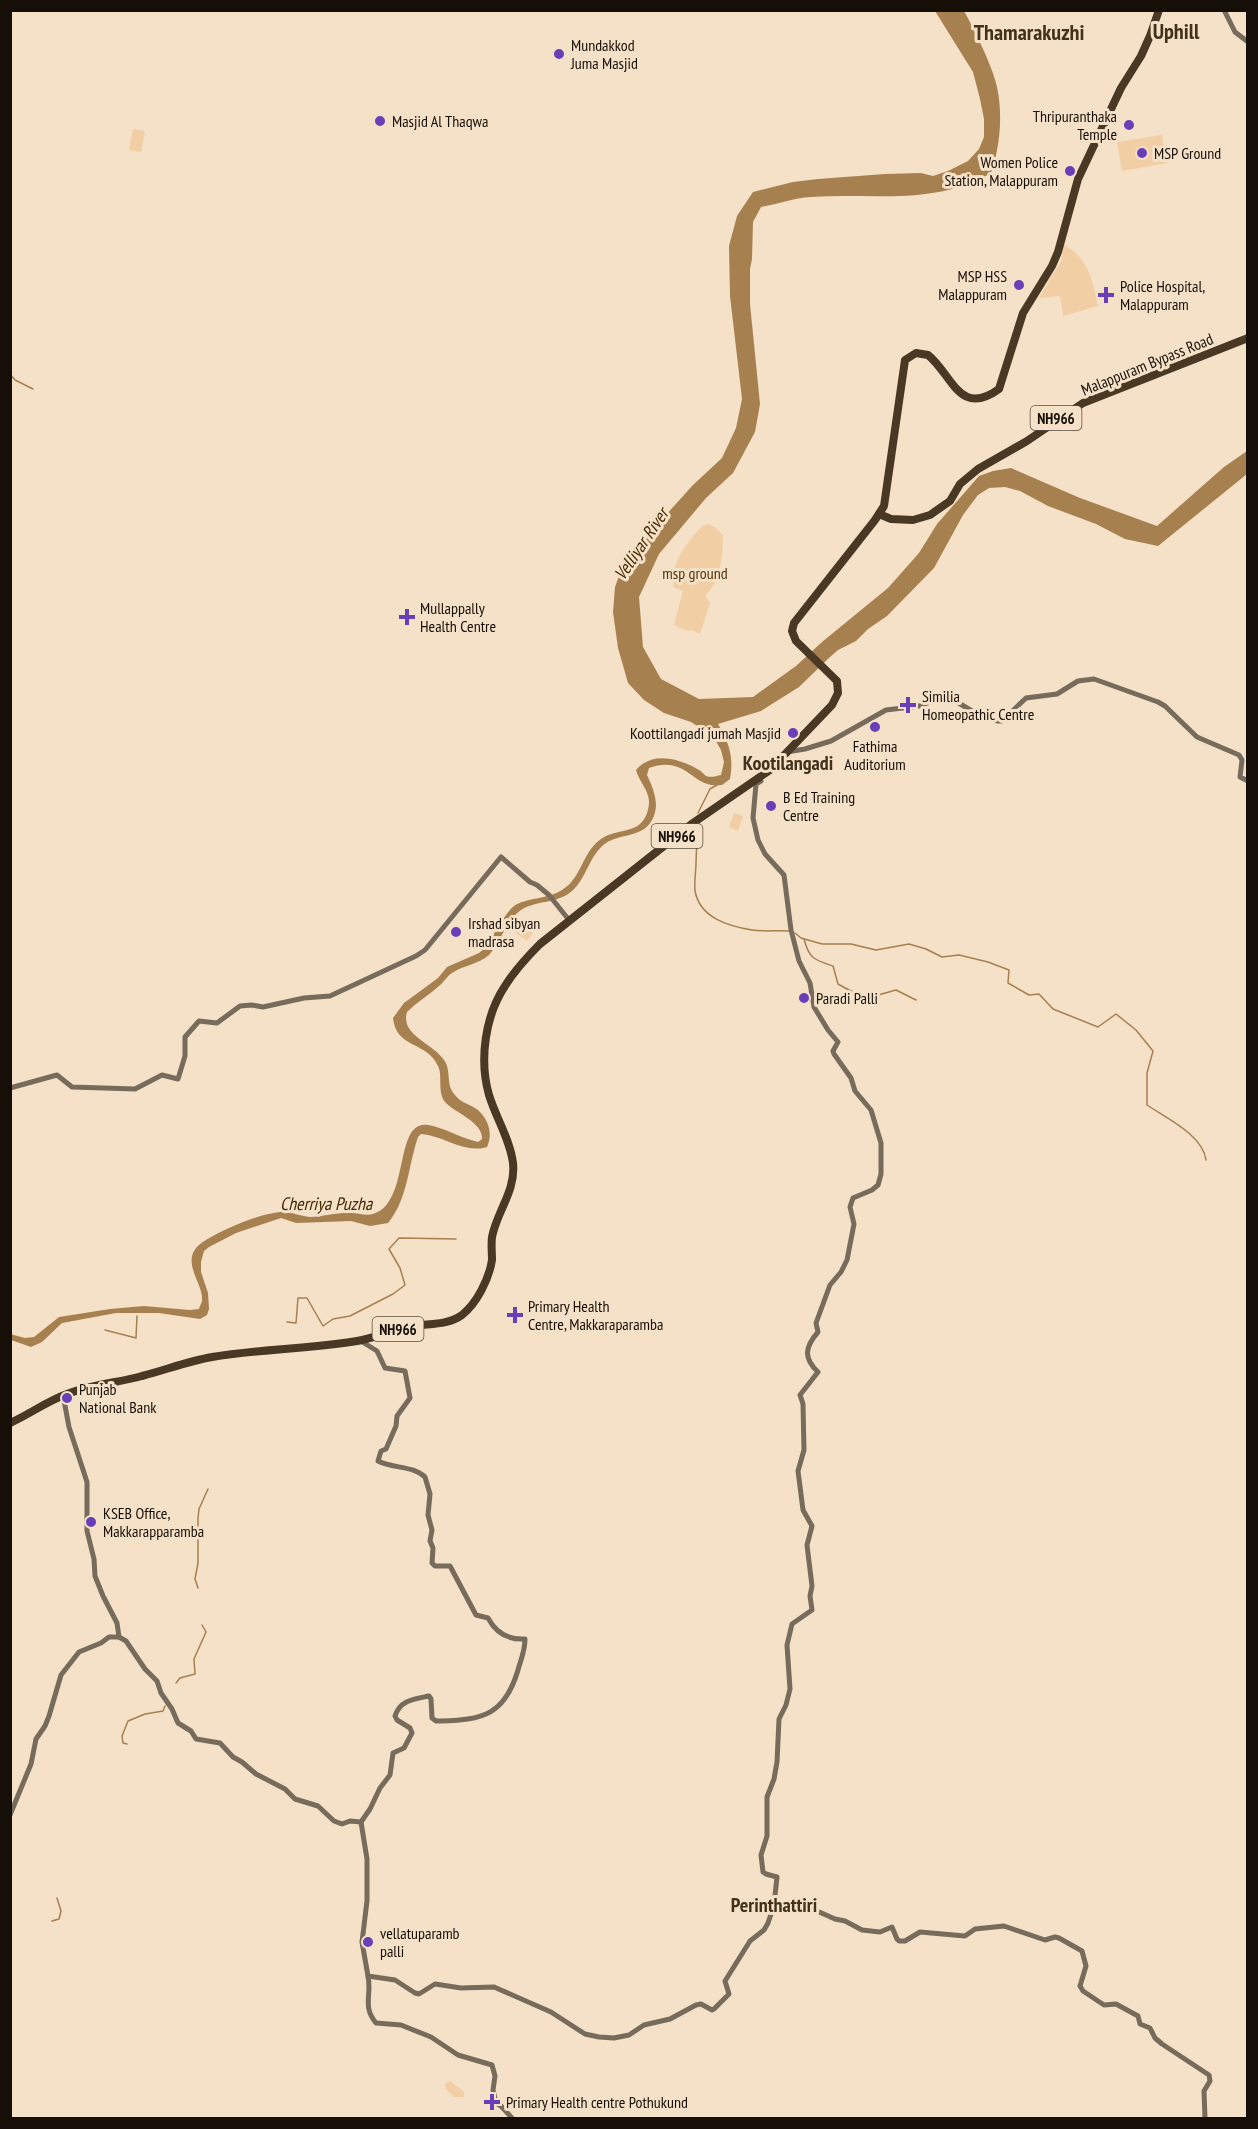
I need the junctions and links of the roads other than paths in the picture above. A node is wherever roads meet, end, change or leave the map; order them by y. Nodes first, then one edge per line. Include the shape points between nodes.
1 (1159, 10) edge
2 (1224, 10) edge
3 (1248, 42) edge
4 (1248, 336) edge
5 (885, 502) junction
6 (878, 515) junction
7 (891, 517) junction
8 (788, 752) junction
9 (767, 772) junction
10 (1248, 781) edge
11 (570, 920) junction
12 (10, 1088) edge
13 (360, 1340) junction
14 (63, 1395) junction
15 (10, 1423) edge
16 (119, 1637) junction
17 (10, 1815) edge
18 (361, 1822) junction
19 (774, 1905) junction
20 (368, 1976) junction
21 (512, 2118) edge
22 (1205, 2118) edge

1 - 5 highway via 1141,56 1121,88 1078,179 1053,266 1023,313 999,389 980,399 965,396 954,389 928,355 916,353 905,360
2 - 3 main road via 1235,32
4 - 7 highway, Malappuram Bypass Road / NH966 via 1083,403 965,478 942,508 913,520
5 - 6 highway
5 - 7 highway
6 - 7 highway, NH966
6 - 8 highway, NH966 via 794,623 793,637 837,681 838,693 826,713
8 - 9 highway, NH966
8 - 10 main road via 831,741 886,710 945,697 977,714 1002,721 1026,698 1057,694 1088,678 1165,706 1197,738 1239,755 1240,777
9 - 11 highway, NH966 via 693,823
9 - 19 main road via 754,791 754,829 765,854 784,875 791,930 810,983 814,1007 838,1042 834,1054 871,1110 882,1157 878,1185 853,1198 850,1207 854,1224 847,1260 830,1285 816,1323 818,1332 807,1352 807,1360 818,1372 800,1395 804,1449 798,1471 803,1510 812,1526 807,1545 812,1610 792,1624 787,1645 790,1689 779,1719 777,1762 767,1797 767,1836 760,1855 763,1872 777,1877
11 - 12 main road via 549,895 501,857 416,956 330,996 263,1007 240,1006 217,1023 197,1022 185,1037 185,1056 177,1078 162,1075 135,1089 112,1089 72,1087 57,1076
11 - 13 highway, NH966 via 520,964 489,1022 484,1056 486,1079 508,1141 513,1170 480,1292 462,1314 449,1321
13 - 14 highway, NH966 via 213,1357
13 - 18 main road via 377,1351 385,1368 405,1371 410,1398 401,1408 378,1461 415,1470 425,1477 430,1494 432,1563 450,1566 476,1615 488,1618 494,1628 512,1640 525,1639 513,1688 497,1710 471,1719 441,1722 432,1718 429,1696 400,1706 395,1716 412,1733 404,1748 393,1753 390,1775
14 - 15 highway, NH966
14 - 16 main road via 87,1482 87,1532 95,1576 117,1623
16 - 17 main road via 109,1637 79,1652 61,1675
16 - 18 main road via 157,1681 178,1723 196,1739 220,1743 256,1774 296,1799 318,1806 334,1821
18 - 20 main road via 367,1859 362,1942
19 - 20 main road via 764,1930 750,1941 727,1977 728,1996 714,2008 696,2005 621,2037 585,2034 551,2012 494,1988 435,1984 419,1994 395,1980
19 - 22 main road via 817,1911 862,1930 880,1932 892,1927 899,1941 920,1932 965,1936 975,1929 1004,1926 1045,1940 1059,1938 1082,1951 1086,1966 1080,1986 1083,1991 1104,2005 1116,2004 1138,2016 1140,2024 1150,2028 1162,2044 1209,2075 1204,2091
20 - 21 main road via 368,2010 376,2023 401,2025 431,2037 458,2055 492,2065 496,2103

